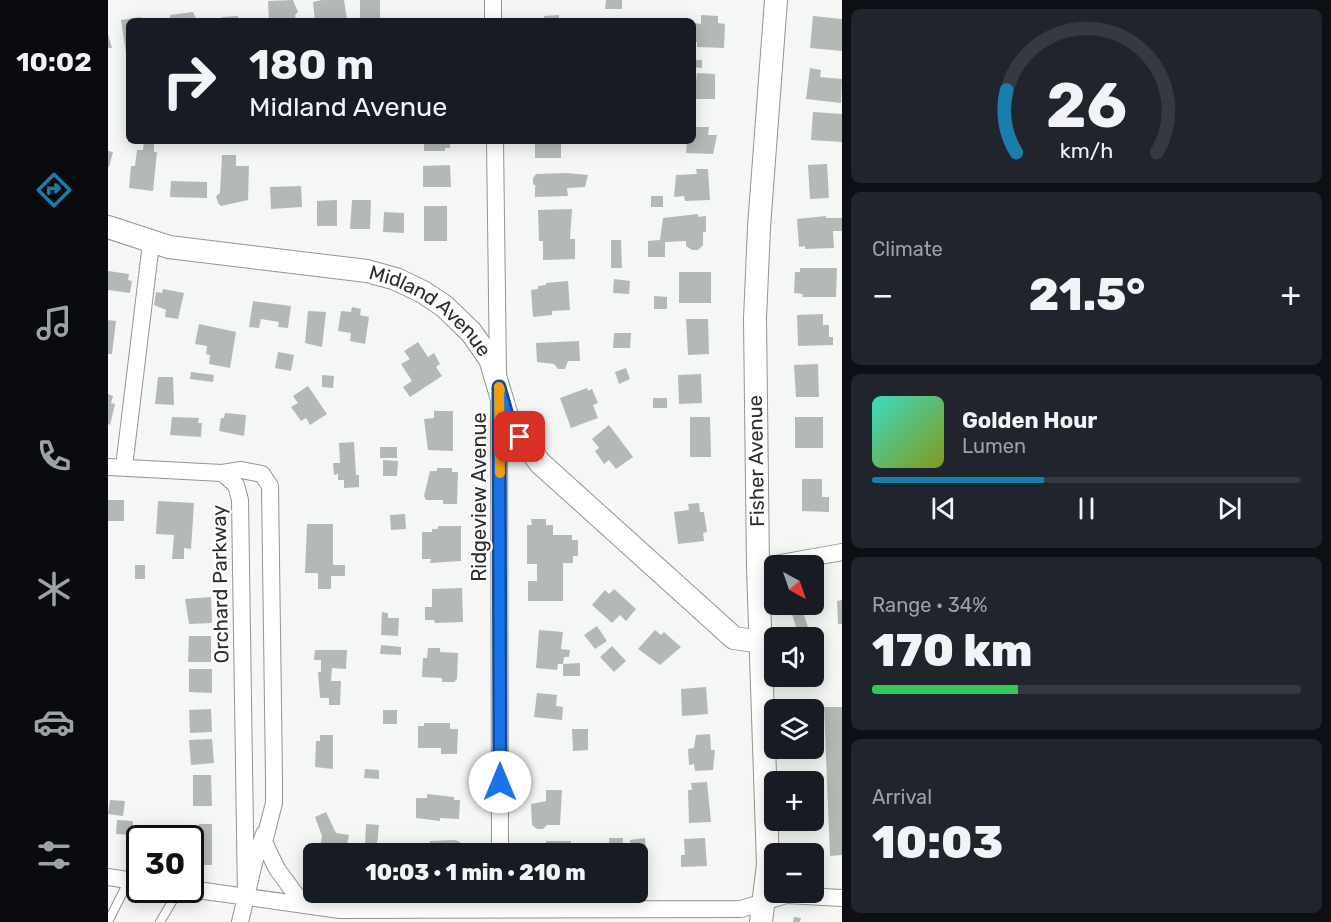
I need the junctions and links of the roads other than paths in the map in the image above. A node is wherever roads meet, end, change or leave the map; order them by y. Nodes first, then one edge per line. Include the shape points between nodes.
1 (493, 0) edge
2 (776, 0) edge
3 (493, 18) edge
4 (495, 144) edge
5 (108, 227) edge
6 (151, 243) junction
7 (499, 387) junction
8 (116, 467) edge
9 (222, 472) junction
10 (842, 552) edge
11 (758, 567) junction
12 (761, 642) junction
13 (264, 834) junction
14 (500, 843) edge
15 (108, 878) edge
16 (126, 880) edge
17 (126, 890) edge
18 (204, 891) edge
19 (246, 897) junction
20 (842, 898) edge
21 (172, 903) edge
22 (302, 903) junction
23 (500, 903) edge
24 (112, 905) edge
25 (500, 910) junction
26 (763, 912) edge
27 (108, 922) edge
28 (160, 922) edge
29 (240, 922) edge

1 - 3 street
2 - 11 street, Fisher Avenue via 755,319
4 - 7 street, Ridgeview Avenue
5 - 6 street, Midland Avenue
6 - 7 street, Midland Avenue via 367,271 396,279 444,306 471,332 490,359
6 - 8 street
7 - 12 street, Midland Avenue via 508,419 540,463 734,638
7 - 14 street, Ridgeview Avenue
8 - 9 street
9 - 13 street via 261,474 272,495 274,803
9 - 19 street, Orchard Parkway via 236,485 240,500
10 - 11 street
11 - 12 street, Fisher Avenue
12 - 26 street, Fisher Avenue via 768,864
13 - 19 street
13 - 22 street via 268,854
15 - 16 street
17 - 24 lane
18 - 19 street
19 - 22 street
19 - 29 street
20 - 26 street via 786,895
21 - 28 lane
22 - 25 street via 340,910
23 - 25 street
24 - 27 lane
25 - 26 street

